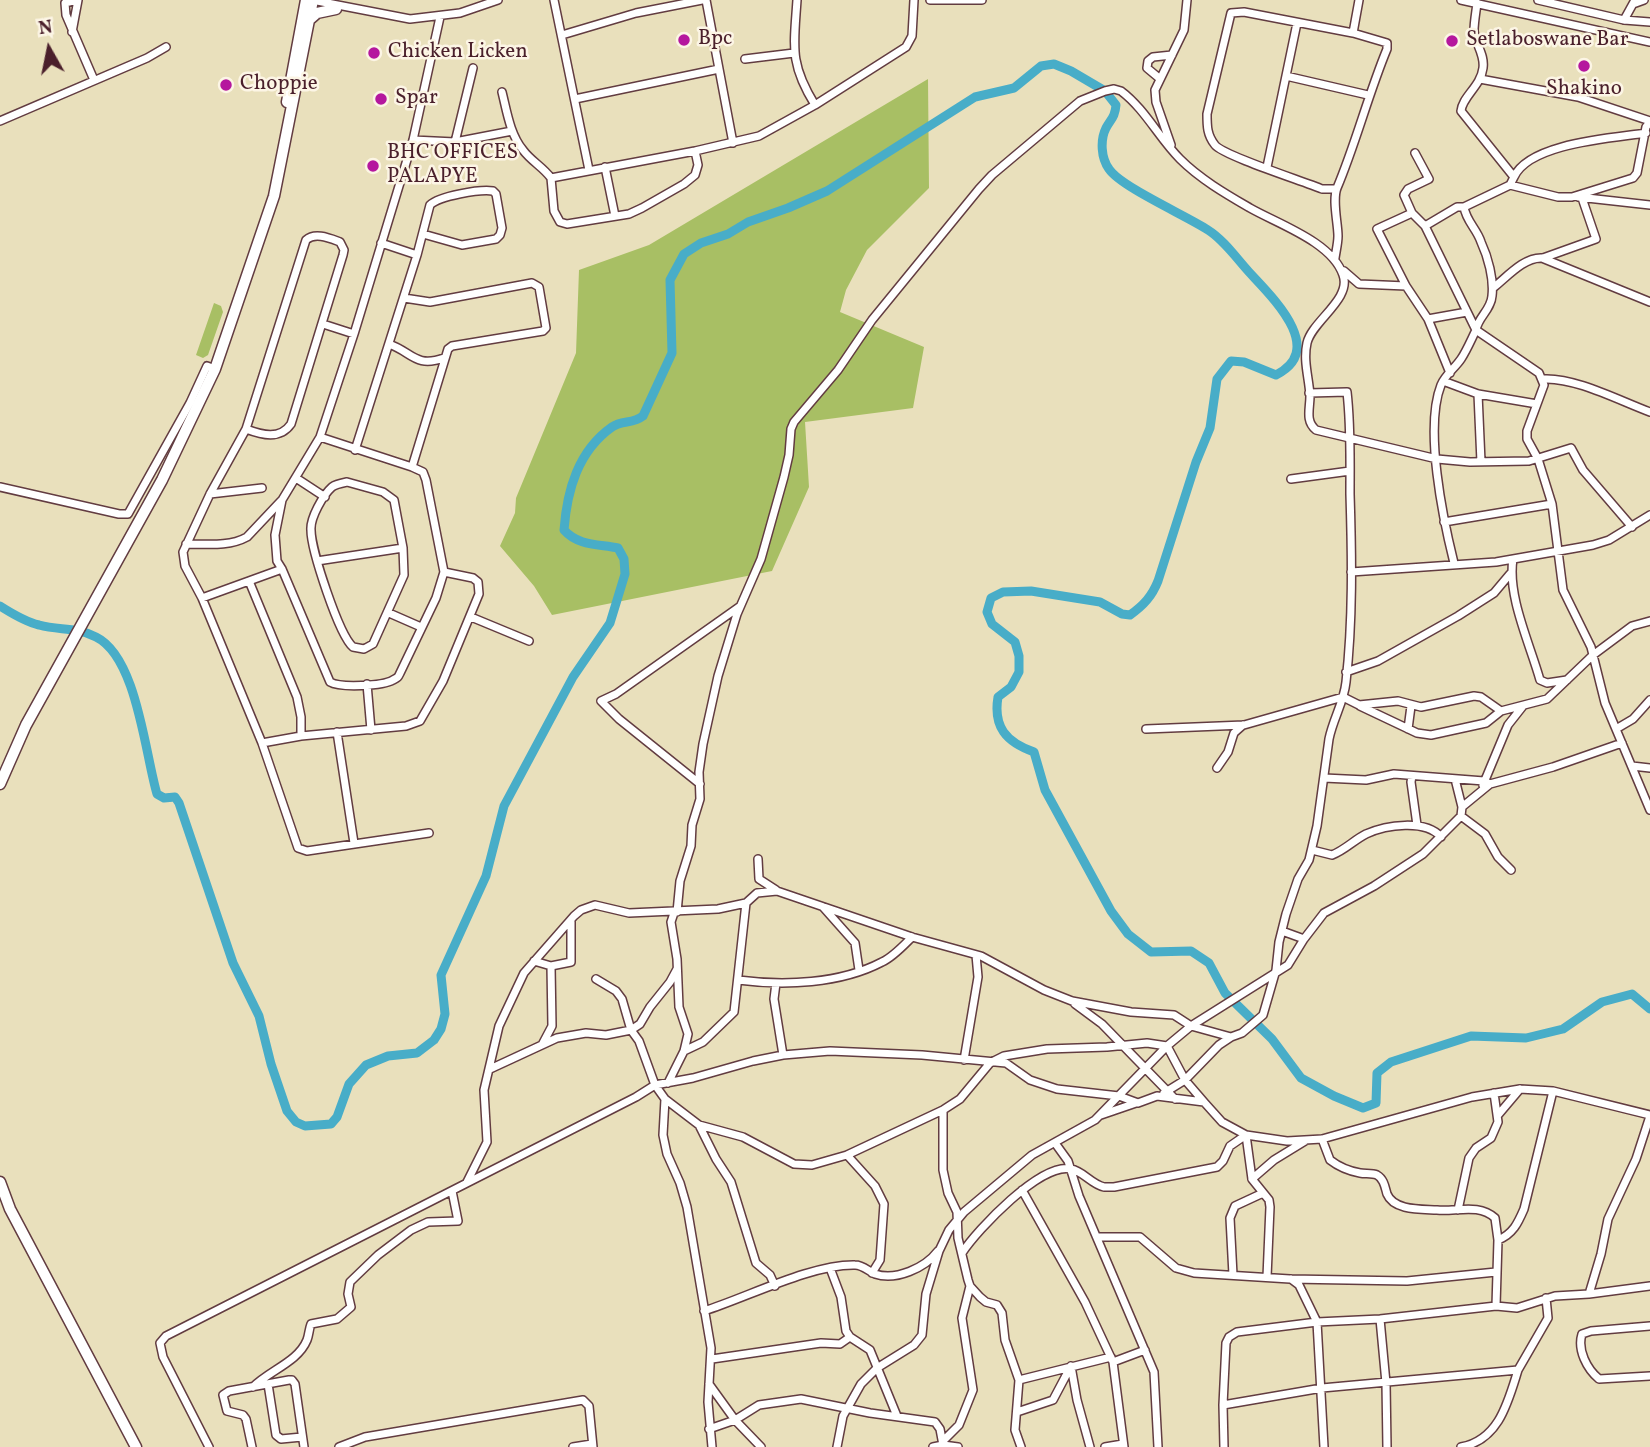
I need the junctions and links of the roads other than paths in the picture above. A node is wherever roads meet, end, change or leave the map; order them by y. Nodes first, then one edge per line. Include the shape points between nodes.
1 (77, 0) edge
2 (498, 0) edge
3 (554, 0) edge
4 (704, 0) edge
5 (797, 0) edge
6 (914, 0) edge
7 (930, 0) edge
8 (982, 0) edge
9 (1187, 0) edge
10 (1359, 0) edge
11 (1461, 0) edge
12 (1644, 0) edge
13 (1543, 1) edge
14 (310, 2) edge
15 (487, 2) edge
16 (1634, 2) edge
17 (1478, 3) junction
18 (336, 5) edge
19 (440, 17) junction
20 (309, 20) junction
21 (1624, 20) junction
22 (1650, 22) edge
23 (1297, 23) junction
24 (72, 33) junction
25 (1353, 33) junction
26 (562, 35) junction
27 (1650, 42) edge
28 (166, 47) dead end
29 (794, 53) junction
30 (1172, 55) junction
31 (745, 59) dead end
32 (473, 68) dead end
33 (719, 69) junction
34 (1286, 76) junction
35 (1159, 78) junction
36 (1480, 79) junction
37 (94, 80) junction
38 (502, 92) dead end
39 (1368, 94) junction
40 (575, 99) junction
41 (815, 105) junction
42 (0, 121) edge
43 (1650, 122) edge
44 (512, 131) junction
45 (1646, 133) junction
46 (413, 140) junction
47 (455, 142) junction
48 (733, 143) junction
49 (1173, 149) junction
50 (695, 151) junction
51 (1415, 153) dead end
52 (606, 167) junction
53 (1267, 167) junction
54 (589, 170) junction
55 (551, 178) junction
56 (1512, 181) junction
57 (1336, 189) junction
58 (1572, 197) junction
59 (1582, 198) junction
60 (1650, 205) edge
61 (1464, 207) junction
62 (268, 209) junction
63 (1412, 213) junction
64 (615, 216) junction
65 (1425, 226) junction
66 (423, 234) junction
67 (381, 243) junction
68 (417, 255) junction
69 (1335, 258) junction
70 (1542, 258) junction
71 (1341, 268) junction
72 (1405, 286) junction
73 (1493, 288) junction
74 (404, 298) junction
75 (1650, 302) edge
76 (1467, 312) junction
77 (1428, 319) junction
78 (323, 324) junction
79 (1476, 330) junction
80 (354, 334) junction
81 (389, 344) junction
82 (444, 358) junction
83 (215, 369) junction
84 (1450, 373) junction
85 (1543, 379) junction
86 (1443, 381) junction
87 (1309, 393) junction
88 (1478, 394) junction
89 (1537, 404) junction
90 (1650, 412) edge
91 (246, 429) junction
92 (320, 437) junction
93 (1350, 437) junction
94 (355, 450) junction
95 (1437, 459) junction
96 (1538, 459) junction
97 (1481, 462) junction
98 (412, 467) junction
99 (1350, 471) junction
100 (296, 478) junction
101 (1291, 479) dead end
102 (0, 487) edge
103 (262, 488) dead end
104 (210, 494) junction
105 (325, 496) junction
106 (282, 500) junction
107 (1552, 504) junction
108 (1650, 516) edge
109 (1444, 522) junction
110 (1632, 527) junction
111 (186, 544) junction
112 (403, 548) junction
113 (1558, 550) junction
114 (1513, 559) junction
115 (317, 561) junction
116 (1454, 563) junction
117 (282, 569) junction
118 (444, 572) junction
119 (1351, 572) junction
120 (1510, 574) junction
121 (249, 581) junction
122 (202, 598) junction
123 (740, 606) junction
124 (389, 613) junction
125 (471, 617) junction
126 (1650, 621) edge
127 (421, 627) junction
128 (529, 641) dead end
129 (1593, 655) junction
130 (1346, 672) junction
131 (1568, 680) junction
132 (367, 684) junction
133 (1343, 697) junction
134 (1650, 700) edge
135 (1359, 705) junction
136 (1523, 705) junction
137 (1411, 706) junction
138 (1501, 711) junction
139 (1244, 725) junction
140 (1146, 729) dead end
141 (1408, 729) junction
142 (1616, 729) junction
143 (371, 730) junction
144 (337, 732) junction
145 (301, 736) junction
146 (262, 743) junction
147 (1622, 743) junction
148 (1632, 766) junction
149 (1217, 768) dead end
150 (1650, 768) edge
151 (1412, 776) junction
152 (1324, 778) junction
153 (1455, 779) junction
154 (0, 783) edge
155 (1487, 783) junction
156 (700, 784) junction
157 (1650, 810) edge
158 (1461, 811) junction
159 (1418, 825) junction
160 (429, 833) dead end
161 (1441, 837) junction
162 (354, 843) junction
163 (1312, 850) junction
164 (758, 859) dead end
165 (1511, 870) dead end
166 (759, 879) junction
167 (777, 891) junction
168 (757, 893) junction
169 (746, 903) junction
170 (822, 906) junction
171 (675, 912) junction
172 (571, 921) junction
173 (1282, 931) junction
174 (912, 937) junction
175 (1304, 939) junction
176 (976, 955) junction
177 (534, 961) junction
178 (551, 966) junction
179 (677, 969) junction
180 (859, 970) junction
181 (1274, 975) junction
182 (596, 979) dead end
183 (738, 980) junction
184 (776, 983) junction
185 (1072, 1001) junction
186 (1191, 1026) junction
187 (631, 1030) junction
188 (1231, 1037) junction
189 (542, 1044) junction
190 (1122, 1045) junction
191 (1167, 1046) junction
192 (684, 1051) junction
193 (783, 1055) junction
194 (964, 1060) junction
195 (990, 1063) junction
196 (490, 1069) junction
197 (1144, 1069) junction
198 (1185, 1080) junction
199 (668, 1083) junction
200 (655, 1085) junction
201 (1520, 1088) junction
202 (1166, 1091) junction
203 (1553, 1091) junction
204 (1494, 1093) junction
205 (1119, 1096) junction
206 (1157, 1096) junction
207 (664, 1099) junction
208 (1176, 1100) junction
209 (1138, 1102) junction
210 (1204, 1102) junction
211 (943, 1110) junction
212 (1101, 1115) junction
213 (1498, 1115) junction
214 (1650, 1115) edge
215 (699, 1125) junction
216 (1246, 1135) junction
217 (1322, 1139) junction
218 (1305, 1141) junction
219 (1055, 1143) junction
220 (847, 1155) junction
221 (1070, 1168) junction
222 (1252, 1179) junction
223 (0, 1182) edge
224 (467, 1182) junction
225 (1022, 1190) junction
226 (452, 1191) junction
227 (1263, 1193) junction
228 (1458, 1210) junction
229 (957, 1220) junction
230 (1098, 1237) junction
231 (1498, 1240) junction
232 (939, 1251) junction
233 (962, 1253) junction
234 (830, 1268) junction
235 (1496, 1272) junction
236 (872, 1273) junction
237 (1233, 1275) junction
238 (1267, 1278) junction
239 (1290, 1279) junction
240 (775, 1286) junction
241 (970, 1286) junction
242 (1650, 1286) edge
243 (1589, 1294) junction
244 (1546, 1298) junction
245 (1496, 1306) junction
246 (704, 1311) junction
247 (1380, 1319) junction
248 (1317, 1322) junction
249 (1650, 1326) edge
250 (850, 1338) junction
251 (1144, 1350) junction
252 (712, 1359) junction
253 (1112, 1359) junction
254 (1071, 1366) junction
255 (877, 1368) junction
256 (1518, 1370) junction
257 (1650, 1376) edge
258 (1018, 1380) junction
259 (709, 1383) junction
260 (1386, 1383) junction
261 (268, 1384) junction
262 (253, 1387) junction
263 (1322, 1388) junction
264 (1223, 1405) junction
265 (846, 1408) junction
266 (1017, 1412) junction
267 (897, 1416) junction
268 (735, 1420) junction
269 (709, 1429) junction
270 (302, 1437) junction
271 (943, 1443) junction
272 (593, 1445) edge
273 (1124, 1446) edge
274 (134, 1447) edge
275 (209, 1447) edge
276 (252, 1447) edge
277 (304, 1447) edge
278 (339, 1447) edge
279 (573, 1447) edge
280 (712, 1447) edge
281 (761, 1447) edge
282 (837, 1447) edge
283 (933, 1447) edge
284 (958, 1447) edge
285 (1021, 1447) edge
286 (1090, 1447) edge
287 (1105, 1447) edge
288 (1158, 1447) edge
289 (1224, 1447) edge
290 (1324, 1447) edge
291 (1387, 1447) edge
292 (1461, 1447) edge

1 - 24 street
1 - 24 street via 64,5
2 - 15 street
3 - 26 street
4 - 26 street via 636,13
4 - 33 street
5 - 29 street
6 - 41 street via 912,36 905,47
7 - 8 street
9 - 30 street via 1184,30
10 - 25 street
11 - 17 street
12 - 16 street
13 - 21 street
14 - 18 street
14 - 20 highway
14 - 62 highway
15 - 19 street
16 - 21 street
17 - 27 street
17 - 36 street via 1475,31 1483,62
18 - 19 street via 396,18
18 - 20 highway
19 - 46 street
20 - 62 highway
21 - 22 street
23 - 25 street
23 - 34 street
23 - 53 street via 1231,13 1207,114 1206,129 1216,147
24 - 37 street
25 - 39 street via 1387,43
26 - 40 street
28 - 37 street
29 - 31 street
29 - 41 street via 800,80
30 - 35 street
30 - 35 street via 1148,61 1147,68
32 - 47 street
33 - 40 street
33 - 48 street
34 - 39 street
34 - 53 street
35 - 49 street via 1154,93
36 - 43 street via 1578,97
36 - 56 street via 1461,111
37 - 42 street
38 - 44 street
39 - 57 street
40 - 54 street
41 - 48 street via 759,136
43 - 45 street
44 - 47 street
44 - 55 street via 523,150
45 - 56 street via 1553,150 1518,169
45 - 58 street via 1633,178
46 - 47 street
46 - 67 street
48 - 50 street
49 - 69 street via 1203,179
49 - 123 street via 1125,94 1109,89 1080,101 979,189 794,422 761,559
50 - 52 street
50 - 64 street via 697,170 684,184 642,208
51 - 63 street via 1429,179 1404,195
52 - 54 street
52 - 64 street
53 - 57 street via 1322,189
54 - 55 street
55 - 64 street via 555,217 561,222
56 - 58 street via 1558,197
56 - 61 street
57 - 69 street
58 - 59 street
59 - 60 street
59 - 70 street via 1596,239
61 - 65 street
61 - 73 street via 1481,240
62 - 83 highway
63 - 65 street
63 - 72 street via 1377,229
65 - 76 street
66 - 66 street via 432,201 482,190 496,194 502,228 496,239 462,245
66 - 68 street
67 - 68 street
67 - 80 street
68 - 74 street
69 - 71 street
70 - 73 street via 1527,261
70 - 75 street
71 - 72 street via 1359,284
71 - 87 street via 1345,285 1307,343
72 - 77 street
73 - 79 street via 1488,311
74 - 81 street
74 - 82 street via 430,302 527,284 539,288 546,319 543,331 452,346
76 - 77 street
76 - 79 street
77 - 84 street
78 - 80 street
78 - 91 street via 291,424 272,436
78 - 91 street via 344,250 340,242 312,236 303,246
79 - 84 street
79 - 85 street
80 - 92 street
81 - 82 street via 423,361
81 - 94 street
82 - 98 street
83 - 102 street via 208,366 128,513
83 - 154 highway via 177,451 26,725
84 - 86 street
85 - 89 street
85 - 90 street via 1555,378
86 - 88 street
86 - 95 street via 1434,418
87 - 93 street via 1312,426
87 - 93 street via 1347,392
88 - 89 street
88 - 97 street
89 - 96 street via 1527,439
91 - 104 street
92 - 94 street
92 - 100 street
93 - 95 street
93 - 99 street
94 - 98 street
95 - 97 street
95 - 109 street
96 - 97 street
96 - 107 street
96 - 110 street via 1572,448 1583,470
98 - 118 street via 423,472 426,480
99 - 101 street
99 - 119 street
100 - 105 street
100 - 106 street
103 - 104 street
104 - 111 street
105 - 112 street via 333,486 347,482 390,495
105 - 115 street via 310,530
106 - 111 street via 240,541
106 - 117 street via 275,535
107 - 109 street
107 - 113 street
108 - 110 street
109 - 116 street
110 - 113 street via 1593,545
111 - 122 street via 185,566
112 - 115 street
112 - 124 street via 404,575
113 - 114 street
113 - 129 street via 1563,590
114 - 116 street
114 - 120 street
115 - 124 street via 353,647 369,648
116 - 119 street
117 - 121 street
117 - 132 street via 330,682 339,686
118 - 125 street via 478,582
118 - 127 street
119 - 130 street
120 - 130 street via 1494,593 1458,617
120 - 131 street via 1540,680
121 - 122 street
121 - 145 street via 297,697
122 - 146 street
123 - 156 street via 718,676 703,744
123 - 156 street via 601,701
124 - 127 street
125 - 128 street
125 - 143 street via 420,722
126 - 129 street via 1632,626
127 - 132 street via 398,677
129 - 131 street
129 - 142 street
130 - 133 street
131 - 136 street via 1547,699
132 - 143 street
133 - 135 street
133 - 139 street
133 - 152 street via 1331,725
134 - 142 street
135 - 137 street via 1398,701
135 - 141 street
136 - 138 street
136 - 155 street via 1508,724
137 - 138 street via 1474,696
137 - 141 street
138 - 141 street via 1486,723 1454,732 1431,735
139 - 140 street
139 - 149 street via 1234,733
142 - 147 street
143 - 144 street
144 - 145 street
144 - 162 street
145 - 146 street
146 - 162 street via 298,848 307,851
147 - 148 street
147 - 155 street
148 - 150 street
148 - 157 street
151 - 152 street
151 - 153 street
151 - 159 street
152 - 163 street
153 - 155 street
153 - 158 street
155 - 158 street
156 - 171 street
158 - 161 street
158 - 165 street
159 - 161 street
159 - 163 street via 1368,833 1332,855
160 - 162 street
161 - 175 street via 1408,865 1324,913
163 - 173 street
164 - 166 street
166 - 167 street
166 - 168 street
167 - 168 street
167 - 170 street
168 - 169 street
169 - 171 street
169 - 183 street
170 - 174 street
170 - 180 street via 855,943
171 - 172 street via 629,913 595,905 581,909
171 - 179 street via 671,922
172 - 177 street
172 - 178 street via 570,962
173 - 175 street
173 - 181 street
174 - 176 street
174 - 180 street via 883,962
175 - 181 street via 1288,965
176 - 185 street
176 - 194 street via 978,977
177 - 178 street
177 - 196 street via 499,1026
178 - 189 street via 552,1027
179 - 187 street via 640,1024
179 - 192 street via 680,1015 688,1034
180 - 184 street via 839,979
181 - 186 street
181 - 188 street via 1263,1015
182 - 187 street via 622,999
183 - 184 street
183 - 192 street via 731,1017 703,1042
184 - 193 street via 774,1002
185 - 186 street via 1174,1015
185 - 190 street
186 - 188 street
186 - 191 street
187 - 189 street via 586,1033
187 - 200 street
188 - 198 street
189 - 196 street
190 - 191 street
190 - 195 street via 1031,1051
190 - 197 street
191 - 197 street
191 - 198 street
192 - 199 street
193 - 194 street via 873,1052
193 - 199 street
194 - 195 street
195 - 205 street via 1006,1063 1030,1080 1057,1089
195 - 211 street via 960,1099
196 - 224 street via 484,1090 487,1142
197 - 202 street
197 - 205 street
198 - 202 street
198 - 210 street
199 - 200 street
200 - 207 street
200 - 224 street
201 - 203 street
201 - 204 street
201 - 213 street
202 - 206 street
202 - 208 street
203 - 214 street
203 - 231 street via 1524,1209 1516,1226
204 - 213 street
204 - 217 street
205 - 209 street
205 - 212 street
206 - 208 street
206 - 209 street
207 - 215 street
207 - 246 street via 663,1135 687,1207
208 - 210 street
209 - 212 street
210 - 216 street via 1222,1122
211 - 220 street
211 - 229 street via 943,1170
212 - 219 street
213 - 228 street via 1490,1138 1469,1158
214 - 243 street via 1608,1219
215 - 220 street via 743,1137 799,1166
215 - 240 street via 731,1182 756,1263 771,1275
216 - 218 street
216 - 221 street via 1230,1146 1217,1167 1197,1172 1104,1186
216 - 222 street
217 - 218 street
217 - 228 street via 1330,1160 1348,1170 1376,1175 1393,1203
218 - 222 street
219 - 221 street
219 - 229 street via 1032,1155
220 - 236 street via 875,1186 884,1204 880,1260
221 - 225 street
221 - 230 street
222 - 227 street
223 - 274 highway
224 - 226 street
225 - 233 street
225 - 253 street
226 - 262 street via 458,1222 428,1222 378,1255 350,1282 351,1307 337,1319 311,1324 294,1359
226 - 275 street via 166,1336 160,1343 163,1357
227 - 237 street via 1232,1210
227 - 238 street via 1270,1207
228 - 231 street via 1490,1213
229 - 232 street
229 - 233 street
230 - 237 street via 1137,1237 1177,1268
230 - 251 street
231 - 235 street
232 - 236 street via 909,1272
232 - 255 street via 926,1294 922,1335 915,1345
233 - 241 street
234 - 236 street via 860,1265
234 - 240 street
234 - 250 street
235 - 239 street via 1417,1280
235 - 245 street
237 - 238 street
238 - 239 street
239 - 248 street via 1299,1285
240 - 246 street
241 - 258 street via 986,1302 1000,1307
241 - 271 street via 962,1318 973,1391 960,1425
242 - 243 street
243 - 244 street
244 - 245 street via 1517,1308
244 - 256 street via 1548,1318
245 - 247 street
246 - 252 street
247 - 248 street
247 - 260 street
248 - 263 street
248 - 264 street via 1231,1335 1226,1343
249 - 257 street via 1591,1331 1580,1339 1586,1366 1599,1379
250 - 252 street
250 - 255 street via 870,1350
251 - 253 street
251 - 288 street via 1155,1379
252 - 259 street
253 - 254 street
253 - 273 street
254 - 258 street
254 - 266 street via 1053,1400
254 - 286 street
255 - 265 street
255 - 267 street
256 - 260 street
256 - 292 street via 1506,1409 1493,1430
258 - 266 street
259 - 268 street
259 - 269 street
260 - 263 street
260 - 291 street
261 - 262 street
261 - 270 street via 276,1435 281,1439
261 - 270 street via 294,1382
262 - 276 street via 229,1391 223,1397 227,1411 246,1419
263 - 264 street
263 - 290 street
264 - 289 street
265 - 267 street
265 - 268 street via 790,1400 759,1405
265 - 282 street
266 - 285 street via 1015,1430
267 - 271 street via 934,1422
268 - 269 street
268 - 281 street
269 - 280 street
270 - 277 street
271 - 283 street
271 - 284 street
272 - 278 street via 589,1406 583,1400 365,1437
272 - 279 street
273 - 287 street

